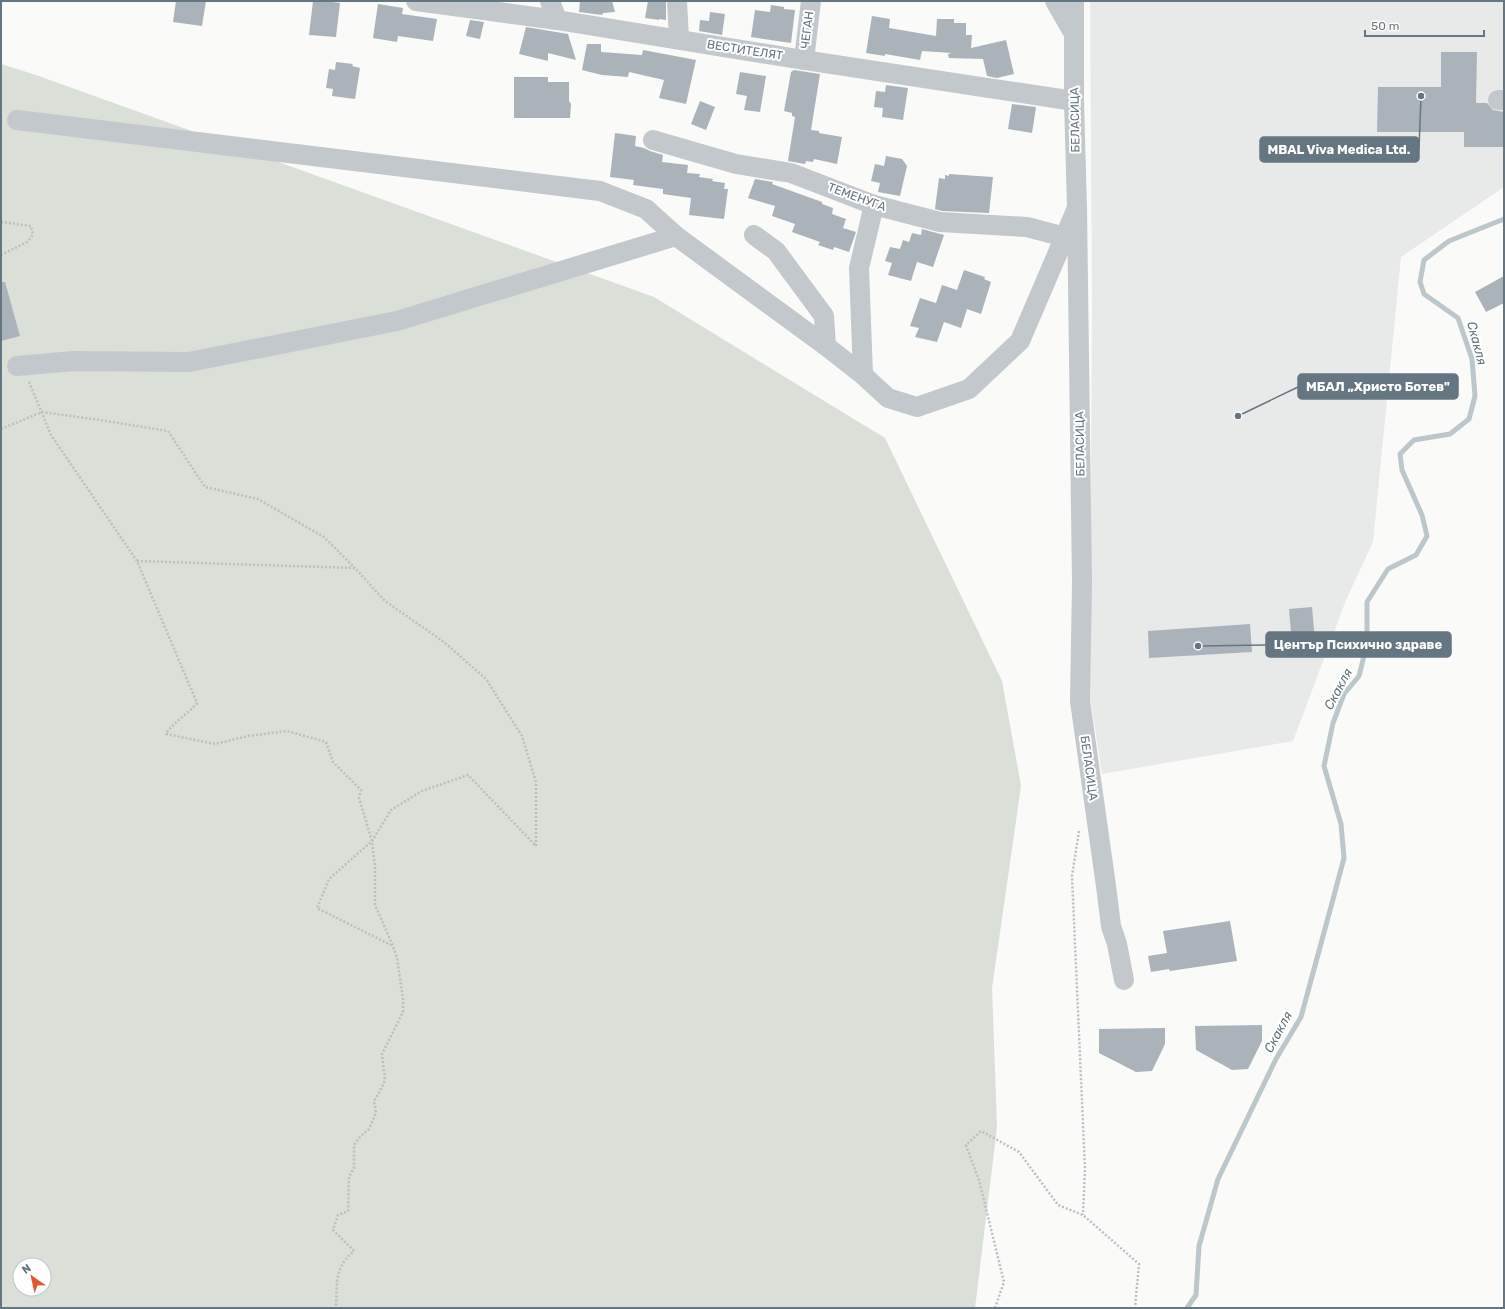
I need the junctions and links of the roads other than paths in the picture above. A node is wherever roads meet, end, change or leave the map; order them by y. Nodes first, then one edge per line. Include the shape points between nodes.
1 (416, 1) edge
2 (550, 1) edge
3 (677, 1) edge
4 (811, 1) edge
5 (1055, 1) edge
6 (1074, 1) edge
7 (454, 4) edge
8 (557, 20) junction
9 (1075, 35) junction
10 (679, 39) junction
11 (804, 60) junction
12 (1074, 101) junction
13 (17, 120) dead end
14 (653, 140) dead end
15 (874, 205) junction
16 (1077, 208) junction
17 (754, 235) dead end
18 (676, 236) junction
19 (1065, 236) junction
20 (826, 346) junction
21 (17, 366) road end
22 (863, 375) junction
23 (1124, 980) dead end

1 - 7 street, ВЕСТИТЕЛЯТ
2 - 8 street
3 - 10 street
4 - 11 street, ЧЕГАН
5 - 9 street
6 - 9 street, БЕЛАСИЦА
7 - 8 street, ВЕСТИТЕЛЯТ
8 - 10 street, ВЕСТИТЕЛЯТ
9 - 12 street, БЕЛАСИЦА
10 - 11 street, ВЕСТИТЕЛЯТ
11 - 12 street, ВЕСТИТЕЛЯТ
12 - 16 street, БЕЛАСИЦА
13 - 18 street via 600,191 646,209
14 - 15 street, ТЕМЕНУГА via 736,164 792,173
15 - 19 street, ТЕМЕНУГА via 940,222 1027,227
15 - 22 street via 859,268
16 - 19 street
16 - 23 street, БЕЛАСИЦА via 1082,583 1080,701 1110,926 1117,944
17 - 20 street via 776,252 824,316
18 - 20 street
18 - 21 street via 397,321 189,362 74,360
19 - 22 street via 1020,341 969,389 917,407 888,398
20 - 22 street

